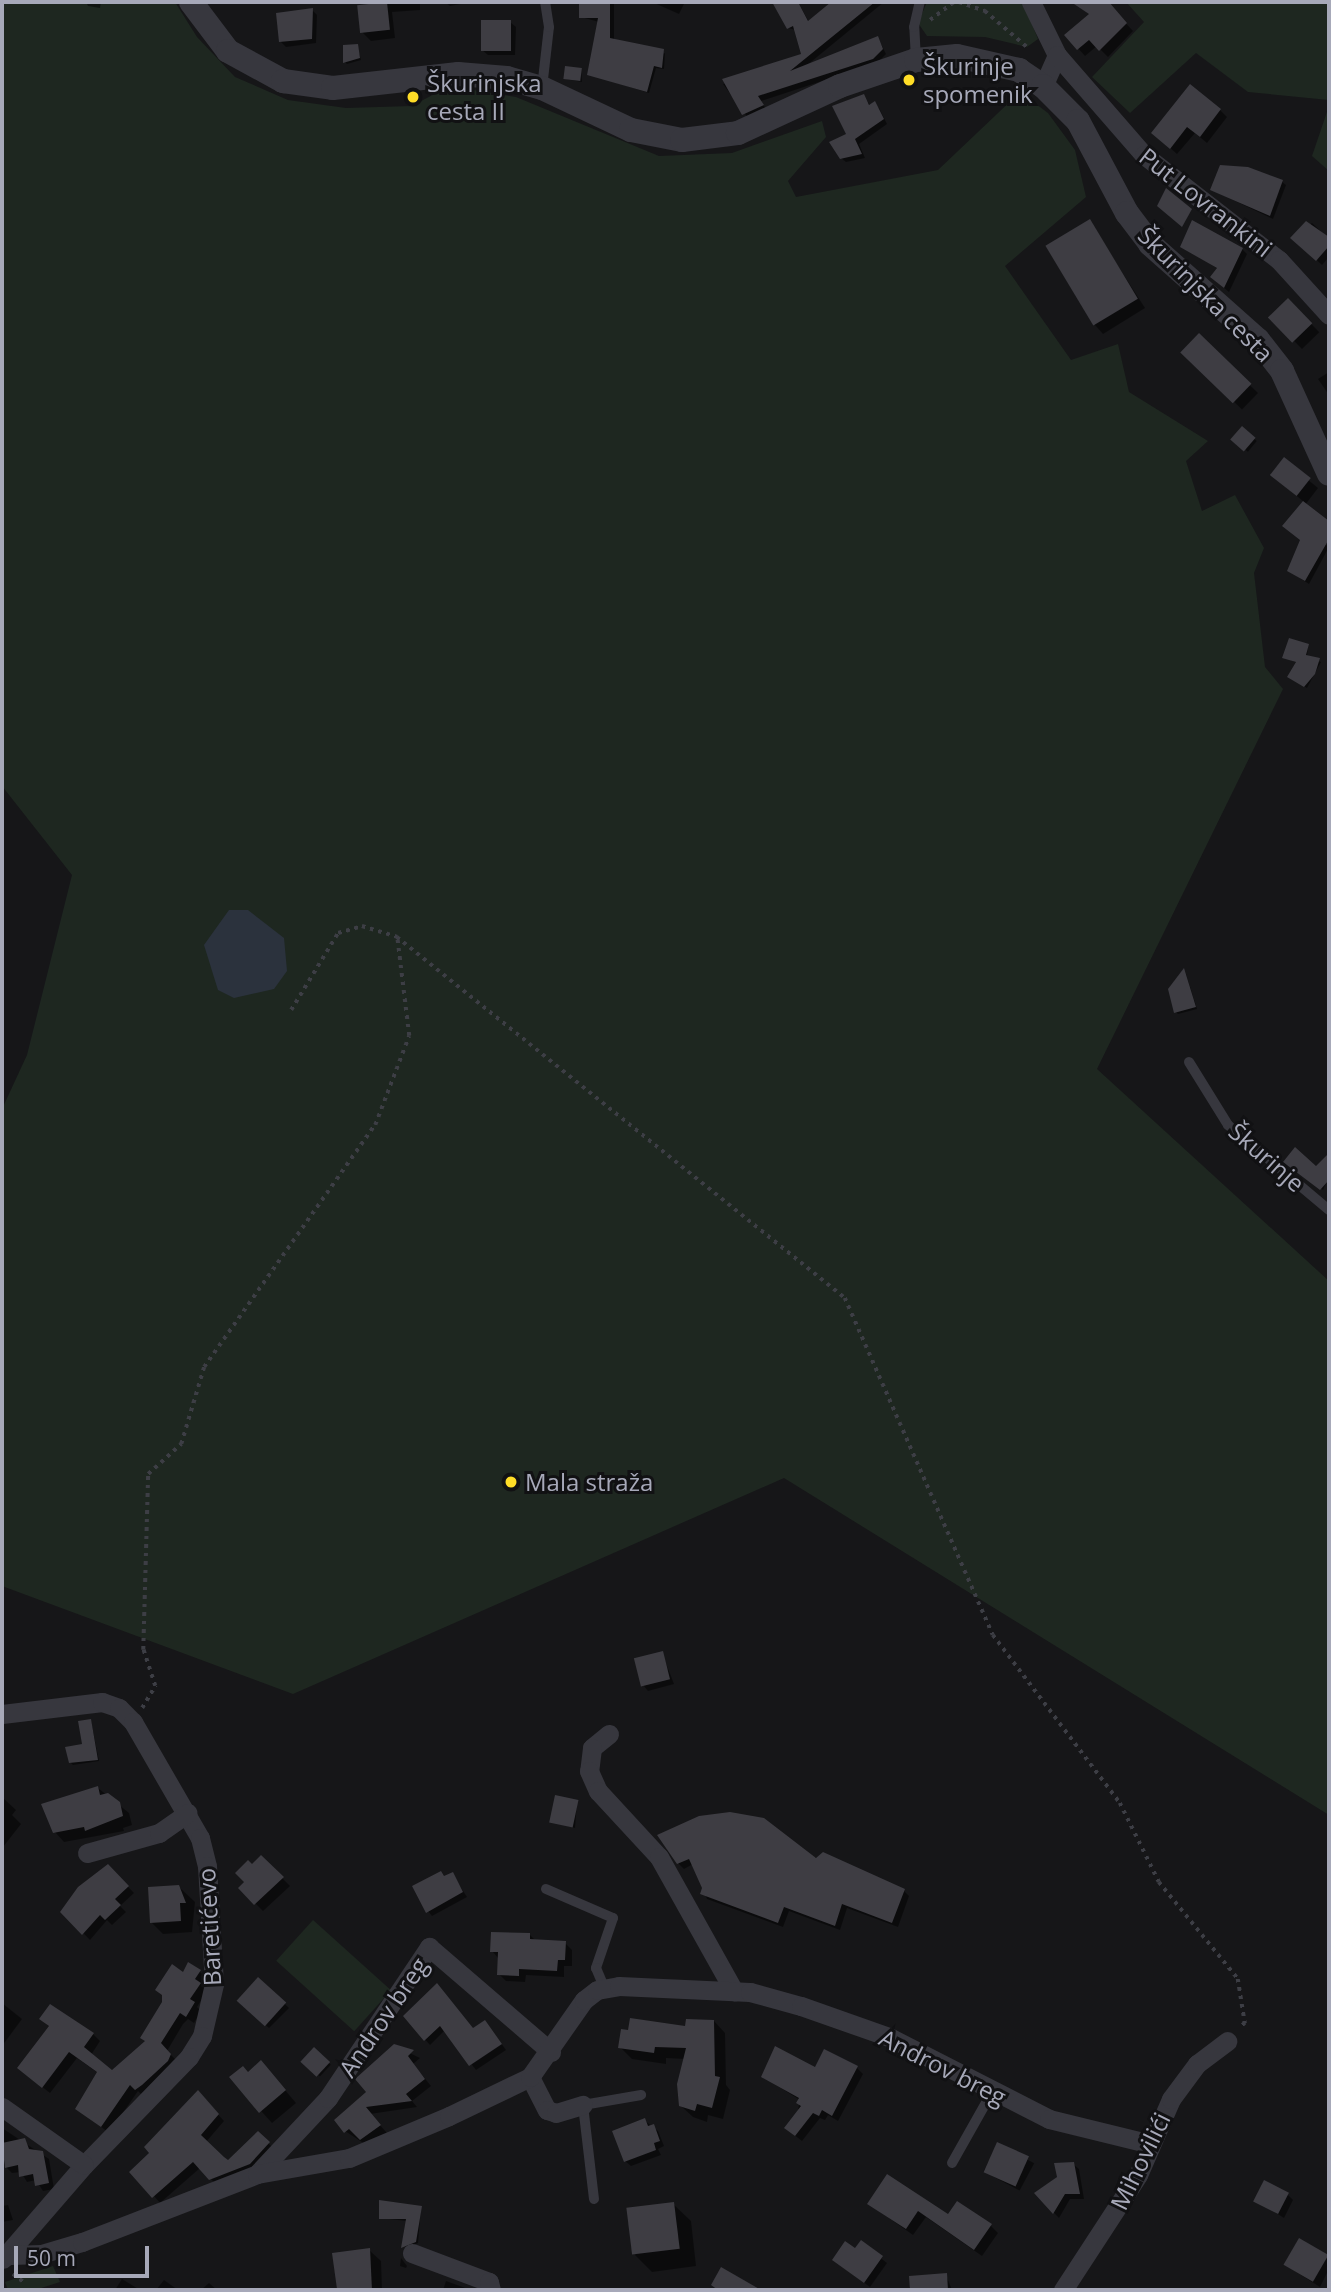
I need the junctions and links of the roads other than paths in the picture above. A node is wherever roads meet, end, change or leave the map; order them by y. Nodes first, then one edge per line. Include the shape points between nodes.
1 (191, 2) edge
2 (545, 2) edge
3 (920, 2) edge
4 (1031, 2) edge
5 (1057, 55) junction
6 (916, 60) junction
7 (1043, 86) junction
8 (542, 88) junction
9 (1329, 316) edge
10 (1329, 474) edge
11 (1189, 1062) dead end
12 (1329, 1210) edge
13 (2, 1714) edge
14 (608, 1734) dead end
15 (188, 1813) junction
16 (87, 1853) dead end
17 (546, 1889) dead end
18 (605, 1989) junction
19 (734, 1992) junction
20 (1227, 2041) road end
21 (551, 2052) junction
22 (530, 2077) junction
23 (992, 2092) junction
24 (641, 2095) dead end
25 (583, 2105) junction
26 (2, 2107) edge
27 (1151, 2144) junction
28 (952, 2163) dead end
29 (84, 2165) junction
30 (257, 2174) junction
31 (594, 2199) dead end
32 (412, 2253) dead end
33 (6, 2262) edge
34 (491, 2290) edge
35 (1063, 2290) edge

1 - 8 street, Škurinjska cesta via 228,51 264,75 302,86 333,88 458,74 506,78
2 - 8 lane via 549,27
3 - 6 lane via 914,27
4 - 5 street, Put Lovrankini
5 - 7 street
5 - 9 street, Put Lovrankini via 1144,155 1279,260
6 - 7 street, Škurinjska cesta via 957,56 989,61 1019,70
6 - 8 street, Škurinjska cesta via 840,86 738,133 707,138 659,137 631,130
7 - 10 street, Škurinjska cesta via 1079,121 1127,213 1150,244 1282,371 1310,451
11 - 12 lane, Škurinje via 1228,1125
13 - 15 street, Baretićevo via 102,1702 119,1708 133,1722
14 - 19 street via 592,1748 589,1771 598,1791 659,1857
15 - 16 street via 159,1833
15 - 29 street, Baretićevo via 208,1866 214,1950 211,2009 189,2057
17 - 18 lane via 613,1919 596,1968
18 - 19 street, Androv breg
18 - 21 street, Androv breg via 584,2000
19 - 23 street, Androv breg via 801,2006 889,2037
20 - 27 street, Mihovilići via 1197,2064 1171,2099
21 - 22 street, Androv breg
21 - 30 street, Androv breg via 429,1947 328,2098
22 - 25 street via 547,2110 556,2113
22 - 30 street, Androv breg via 349,2158
23 - 27 street, Androv breg via 1049,2119
23 - 28 lane
24 - 25 lane
25 - 31 lane
26 - 29 street
27 - 35 street, Mihovilići via 1110,2221
29 - 33 street, Baretićevo
30 - 33 street, Androv breg via 82,2242
32 - 34 street via 489,2282

